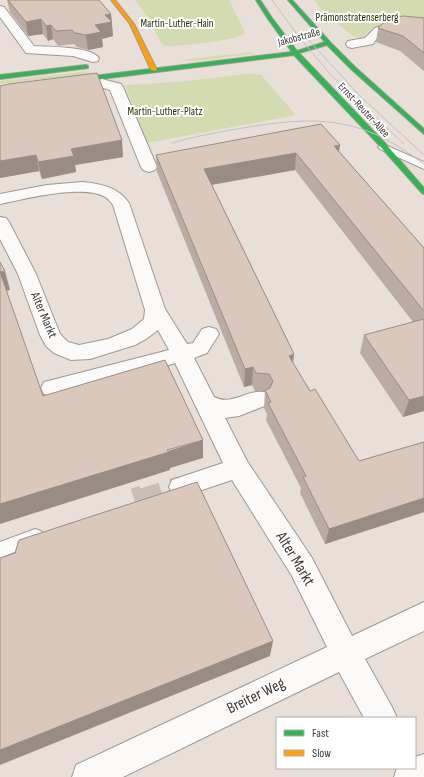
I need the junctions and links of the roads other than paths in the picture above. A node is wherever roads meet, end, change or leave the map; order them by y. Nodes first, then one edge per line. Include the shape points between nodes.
1 (113, 0) edge
2 (258, 0) edge
3 (290, 0) edge
4 (0, 9) edge
5 (424, 27) edge
6 (287, 43) junction
7 (328, 43) junction
8 (274, 44) dead end
9 (352, 44) dead end
10 (295, 53) junction
11 (162, 58) dead end
12 (144, 60) junction
13 (94, 62) joint
14 (154, 70) junction
15 (0, 77) edge
16 (58, 82) edge
17 (102, 83) edge
18 (424, 132) edge
19 (383, 147) junction
20 (424, 166) edge
21 (149, 167) dead end
22 (424, 192) edge
23 (0, 199) edge
24 (0, 222) edge
25 (154, 310) junction
26 (209, 334) dead end
27 (182, 354) junction
28 (52, 388) dead end
29 (259, 399) dead end
30 (206, 402) junction
31 (238, 468) junction
32 (181, 487) tunnel mouth
33 (48, 531) edge
34 (0, 550) edge
35 (424, 616) edge
36 (345, 653) junction
37 (380, 717) edge
38 (88, 777) edge

1 - 12 main road via 132,24
2 - 6 main road, Ernst-Reuter-Allee
3 - 7 main road, Ernst-Reuter-Allee
4 - 13 street via 30,50 74,53 90,56
5 - 9 street via 392,26 376,32 369,41
6 - 7 main road, Jakobstraße
6 - 8 main road, Jakobstraße
6 - 10 main road, Ernst-Reuter-Allee
7 - 10 main road, Jakobstraße
7 - 18 main road, Ernst-Reuter-Allee
10 - 14 main road, Jakobstraße
10 - 19 main road, Ernst-Reuter-Allee
11 - 12 main road
12 - 14 main road
13 - 15 main road
14 - 16 main road, Jakobstraße
17 - 21 street via 116,87
19 - 20 lane
19 - 22 main road, Ernst-Reuter-Allee
23 - 25 street, Alter Markt via 74,187 97,188 113,194 121,204
24 - 25 street, Alter Markt via 27,274 50,335 63,349 84,352 125,340 151,325 154,321
25 - 27 street, Alter Markt
26 - 27 street via 200,348
27 - 28 street
27 - 30 street, Alter Markt
29 - 30 street via 221,410
30 - 31 street, Alter Markt
31 - 32 street
31 - 36 street, Alter Markt via 302,567
33 - 34 lane
35 - 36 street, Breiter Weg
36 - 37 street, Alter Markt
36 - 38 street, Breiter Weg

